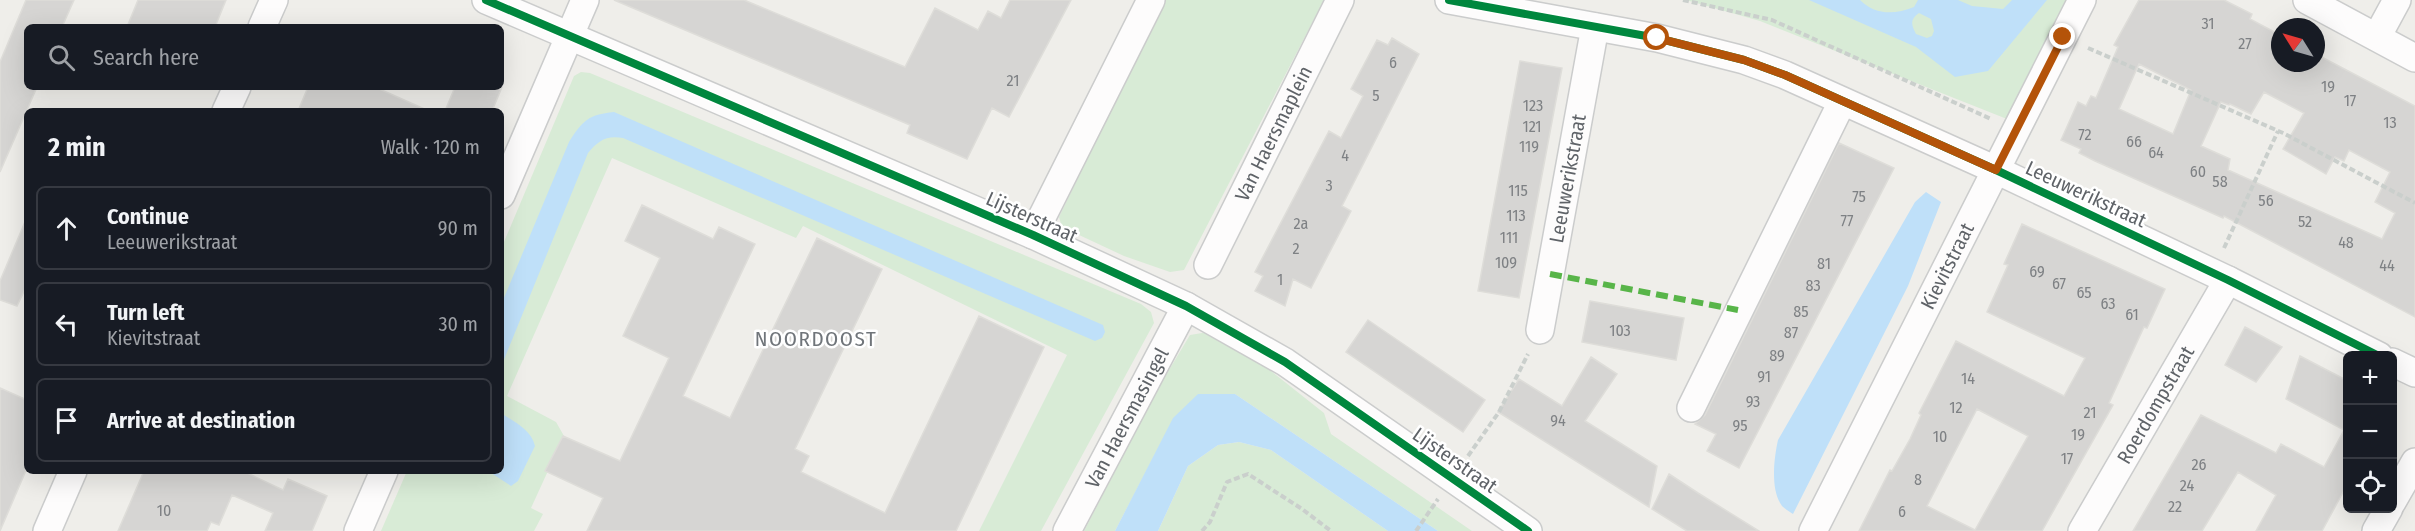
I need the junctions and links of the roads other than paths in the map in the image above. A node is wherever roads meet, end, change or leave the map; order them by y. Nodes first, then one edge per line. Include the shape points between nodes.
1 (274, 0) edge
2 (486, 0) edge
3 (585, 0) edge
4 (1151, 0) edge
5 (1340, 0) edge
6 (1455, 0) edge
7 (2082, 0) edge
8 (2307, 0) edge
9 (2397, 0) edge
10 (263, 24) edge
11 (1595, 27) junction
12 (569, 34) junction
13 (2377, 37) junction
14 (2415, 57) edge
15 (236, 90) edge
16 (1842, 102) junction
17 (227, 108) edge
18 (1996, 170) junction
19 (504, 188) edge
20 (1033, 235) junction
21 (1208, 266) dead end
22 (2220, 276) junction
23 (1186, 306) junction
24 (1540, 330) road end
25 (2369, 351) edge
26 (2397, 364) edge
27 (2415, 373) edge
28 (1691, 408) dead end
29 (2415, 462) edge
30 (72, 474) edge
31 (383, 474) edge
32 (2397, 493) edge
33 (2386, 513) edge
34 (47, 531) edge
35 (358, 531) edge
36 (1067, 531) edge
37 (1528, 531) edge
38 (1813, 531) edge
39 (2082, 531) edge
40 (2376, 531) edge

1 - 10 street
2 - 12 street, Lijsterstraat
3 - 12 street
4 - 20 street
5 - 21 street, Van Haersmaplein
6 - 11 street, Leeuwerikstraat
7 - 18 street, Kievitstraat
8 - 13 street
9 - 13 street
11 - 16 street, Leeuwerikstraat via 1744,60
11 - 24 street, Leeuwerikstraat
12 - 19 street
12 - 20 street, Lijsterstraat
13 - 14 street
15 - 17 street
16 - 18 street, Leeuwerikstraat
16 - 28 street
18 - 22 street, Leeuwerikstraat
18 - 38 street, Kievitstraat
20 - 23 street, Lijsterstraat
22 - 25 street, Leeuwerikstraat
22 - 39 street, Roerdompstraat
23 - 36 street, Van Haersmasingel
23 - 37 street, Lijsterstraat via 1285,362
26 - 27 street
29 - 32 street
30 - 34 street
31 - 35 street
33 - 40 street

